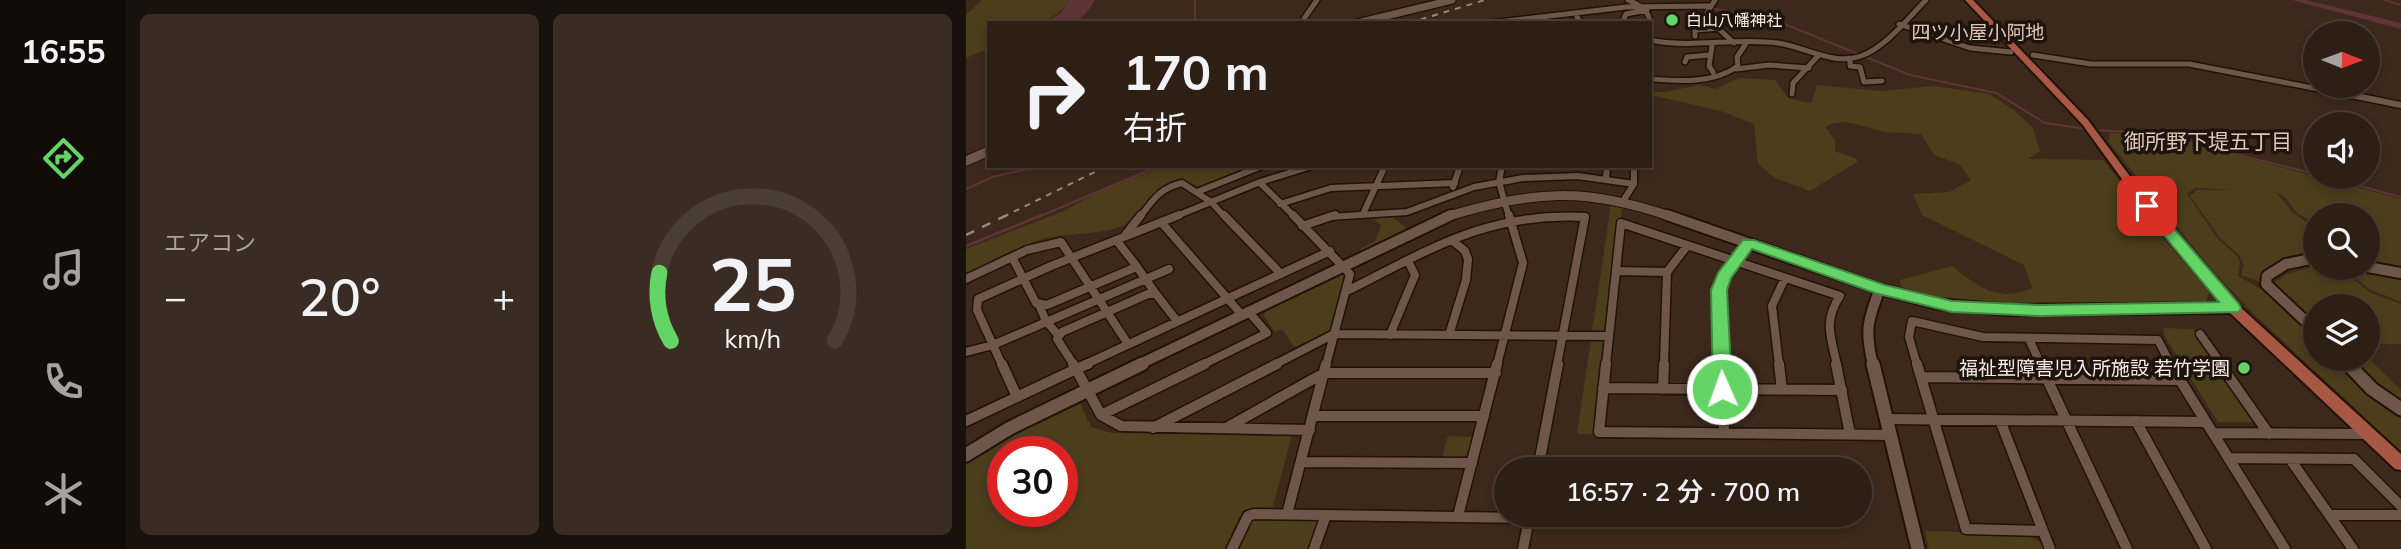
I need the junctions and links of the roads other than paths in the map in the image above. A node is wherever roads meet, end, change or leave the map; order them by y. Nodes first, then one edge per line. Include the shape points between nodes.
1 (1317, 0) edge
2 (1452, 0) edge
3 (1628, 0) edge
4 (1715, 0) edge
5 (1926, 0) edge
6 (1969, 0) edge
7 (1644, 7) junction
8 (1708, 7) junction
9 (1577, 17) dead end
10 (1302, 21) edge
11 (1365, 21) edge
12 (1504, 21) edge
13 (1580, 21) edge
14 (1622, 21) edge
15 (1652, 21) edge
16 (1762, 24) dead end
17 (1899, 24) junction
18 (1717, 26) junction
19 (1695, 36) dead end
20 (1786, 36) dead end
21 (1652, 40) edge
22 (1747, 42) junction
23 (1734, 43) junction
24 (1779, 43) junction
25 (1712, 46) junction
26 (2013, 50) junction
27 (1709, 55) junction
28 (2034, 55) dead end
29 (1818, 56) junction
30 (1850, 58) junction
31 (1685, 62) dead end
32 (1809, 68) junction
33 (1736, 69) junction
34 (1696, 72) dead end
35 (1715, 74) junction
36 (1652, 79) edge
37 (1882, 81) dead end
38 (1792, 94) dead end
39 (2401, 105) edge
40 (987, 152) edge
41 (966, 160) edge
42 (1257, 168) edge
43 (1306, 168) edge
44 (1384, 168) edge
45 (1459, 168) edge
46 (1502, 168) edge
47 (1606, 168) edge
48 (1634, 168) edge
49 (1606, 179) junction
50 (1499, 182) junction
51 (1260, 183) junction
52 (1455, 183) junction
53 (1634, 184) junction
54 (1376, 185) junction
55 (1197, 192) junction
56 (1451, 194) junction
57 (1504, 200) junction
58 (1623, 201) junction
59 (1211, 202) junction
60 (1280, 204) junction
61 (1363, 214) junction
62 (1510, 219) junction
63 (1161, 222) junction
64 (1302, 226) junction
65 (1119, 239) junction
66 (1452, 240) junction
67 (1749, 243) junction
68 (1687, 246) junction
69 (1330, 251) junction
70 (1012, 257) junction
71 (1070, 258) junction
72 (2303, 260) edge
73 (1408, 261) junction
74 (1736, 262) junction
75 (1135, 264) junction
76 (1344, 265) junction
77 (1169, 269) dead end
78 (2380, 269) edge
79 (1616, 271) junction
80 (1667, 272) junction
81 (2401, 272) edge
82 (1281, 274) junction
83 (1023, 277) junction
84 (1785, 278) junction
85 (966, 279) edge
86 (1147, 279) junction
87 (1090, 287) junction
88 (1881, 289) junction
89 (1347, 291) junction
90 (1156, 294) junction
91 (1228, 298) junction
92 (978, 299) junction
93 (1098, 299) junction
94 (968, 304) edge
95 (1039, 305) junction
96 (2233, 308) junction
97 (1107, 312) junction
98 (1244, 312) junction
99 (2303, 320) edge
100 (1046, 321) junction
101 (1177, 321) junction
102 (1334, 334) junction
103 (2200, 334) dead end
104 (1058, 335) junction
105 (1390, 335) junction
106 (1449, 335) junction
107 (1506, 335) junction
108 (1563, 336) junction
109 (1609, 336) junction
110 (2029, 339) junction
111 (1128, 344) junction
112 (993, 345) junction
113 (966, 352) edge
114 (1076, 369) junction
115 (2355, 371) edge
116 (1324, 373) junction
117 (1496, 373) junction
118 (1920, 377) junction
119 (2048, 378) junction
120 (2179, 380) junction
121 (1603, 388) junction
122 (1663, 389) junction
123 (1722, 389) junction
124 (1087, 390) junction
125 (1782, 390) junction
126 (1842, 390) junction
127 (1017, 397) junction
128 (2401, 409) edge
129 (1101, 415) junction
130 (1313, 416) junction
131 (1484, 416) junction
132 (1887, 419) junction
133 (1933, 419) junction
134 (2000, 420) junction
135 (966, 421) edge
136 (2068, 421) junction
137 (2136, 421) junction
138 (2206, 422) junction
139 (1153, 428) junction
140 (1223, 430) junction
141 (1310, 430) junction
142 (1724, 432) junction
143 (2213, 433) junction
144 (2269, 433) junction
145 (1850, 434) junction
146 (2367, 434) junction
147 (1891, 435) junction
148 (966, 455) edge
149 (1540, 457) edge
150 (2228, 458) junction
151 (2290, 459) junction
152 (1301, 462) junction
153 (1472, 463) junction
154 (2401, 464) edge
155 (2401, 506) edge
156 (1287, 514) junction
157 (1326, 515) junction
158 (2330, 515) junction
159 (2401, 515) edge
160 (1458, 516) junction
161 (1494, 516) edge
162 (1528, 527) edge
163 (2043, 531) junction
164 (1231, 549) edge
165 (1314, 549) edge
166 (1523, 549) edge
167 (1918, 549) edge
168 (2050, 549) edge
169 (2127, 549) edge
170 (2206, 549) edge
171 (2285, 549) edge
172 (2353, 549) edge

1 - 10 street
2 - 11 street
3 - 7 street
4 - 8 street
5 - 17 street
6 - 26 main road
7 - 8 street
7 - 12 street via 1585,9
7 - 14 street via 1626,14
7 - 15 street
8 - 18 street via 1706,16
9 - 13 street
16 - 18 street via 1732,20
17 - 26 street via 1970,48
17 - 30 street via 1863,55
18 - 19 street via 1695,30
18 - 23 street
20 - 24 street
21 - 25 street
22 - 23 street
22 - 24 street
22 - 33 street via 1737,57
23 - 25 street
24 - 29 street
25 - 27 street
26 - 96 main road via 2085,122 2160,224
27 - 31 street via 1691,55
27 - 35 street
28 - 39 street via 2091,64 2189,64
29 - 30 street
29 - 32 street
30 - 37 street via 1850,66 1860,67 1864,82
32 - 33 street via 1769,65
32 - 38 street via 1793,83
33 - 35 street
34 - 35 street
35 - 36 street via 1681,81
40 - 41 street
42 - 55 street
43 - 51 street
44 - 54 street
45 - 52 street
46 - 50 street
47 - 49 street
48 - 53 street
49 - 50 street via 1548,176
49 - 53 street
50 - 56 street
50 - 57 street
51 - 59 street
51 - 60 street
52 - 54 street
52 - 56 street
53 - 58 street
54 - 60 street via 1331,188
54 - 61 street
55 - 59 street
55 - 65 street via 1182,183 1166,187
56 - 61 street via 1407,212
57 - 58 street via 1577,194
57 - 62 street
57 - 76 street via 1444,217
58 - 67 street
59 - 63 street
59 - 82 street
60 - 64 street
61 - 64 street via 1334,215
62 - 66 street
62 - 107 street via 1523,263
62 - 108 street via 1559,214 1585,217
63 - 65 street
63 - 91 street
64 - 69 street
65 - 71 street
65 - 75 street
66 - 73 street
66 - 106 street via 1466,252 1468,276
67 - 74 street
67 - 88 street
68 - 74 street
68 - 79 street via 1621,223
68 - 80 street
69 - 76 street
69 - 82 street
70 - 71 street via 1058,241
70 - 83 street
70 - 85 street
71 - 83 street
71 - 87 street
72 - 99 street via 2267,276 2266,284
73 - 89 street
73 - 105 street via 1415,275
74 - 84 street
74 - 123 street via 1719,290
75 - 86 street
75 - 87 street via 1129,271
76 - 89 street via 1350,274
76 - 98 street
77 - 86 street
78 - 81 street
79 - 80 street
79 - 109 street
80 - 122 street
82 - 91 street
83 - 92 street
83 - 95 street
84 - 125 street via 1772,306
84 - 126 street via 1840,296 1828,320
86 - 90 street
86 - 93 street
87 - 93 street
87 - 95 street
88 - 96 street via 1938,304 1991,310
88 - 132 street via 1868,318 1866,336
89 - 102 street
90 - 97 street
90 - 101 street
91 - 98 street
91 - 101 street
92 - 94 street
92 - 112 street via 977,310
93 - 97 street
93 - 100 street
95 - 100 street
96 - 146 main road
97 - 104 street
97 - 111 street
98 - 124 street
98 - 129 street via 1267,333
100 - 104 street
100 - 112 street
101 - 111 street
102 - 105 street
102 - 116 street
102 - 139 street
103 - 144 street
104 - 114 street
105 - 106 street
106 - 107 street
107 - 108 street
107 - 117 street
108 - 109 street
108 - 149 street
109 - 121 street
110 - 118 street via 1972,336 1912,321 1909,337
110 - 119 street
110 - 120 street via 2158,340
111 - 114 street
112 - 113 street
112 - 127 street
114 - 124 street
114 - 127 street
115 - 128 street
116 - 117 street
116 - 130 street
116 - 140 street
117 - 131 street
118 - 119 street
118 - 133 street
119 - 120 street
119 - 136 street
120 - 138 street
121 - 122 street
121 - 142 street via 1598,432
122 - 123 street
123 - 125 street
123 - 142 street
124 - 129 street
124 - 148 street
125 - 126 street
126 - 145 street
127 - 135 street
129 - 139 street via 1121,426
130 - 131 street
130 - 141 street
131 - 153 street
132 - 133 street
132 - 147 street
133 - 134 street
133 - 163 street via 1966,529
134 - 136 street
134 - 163 street
136 - 137 street
136 - 169 street
137 - 138 street
137 - 170 street
138 - 143 street
139 - 140 street
140 - 141 street
141 - 152 street
142 - 145 street
143 - 144 street
143 - 150 street
144 - 146 street
145 - 147 street
146 - 154 main road
147 - 167 street
150 - 151 street
150 - 171 street
151 - 155 street via 2354,460
151 - 158 street
152 - 153 street
152 - 156 street
153 - 160 street
156 - 157 street
156 - 164 street via 1248,516
157 - 160 street
157 - 165 street
158 - 159 street
158 - 172 street
160 - 161 street
162 - 166 street
163 - 168 street

